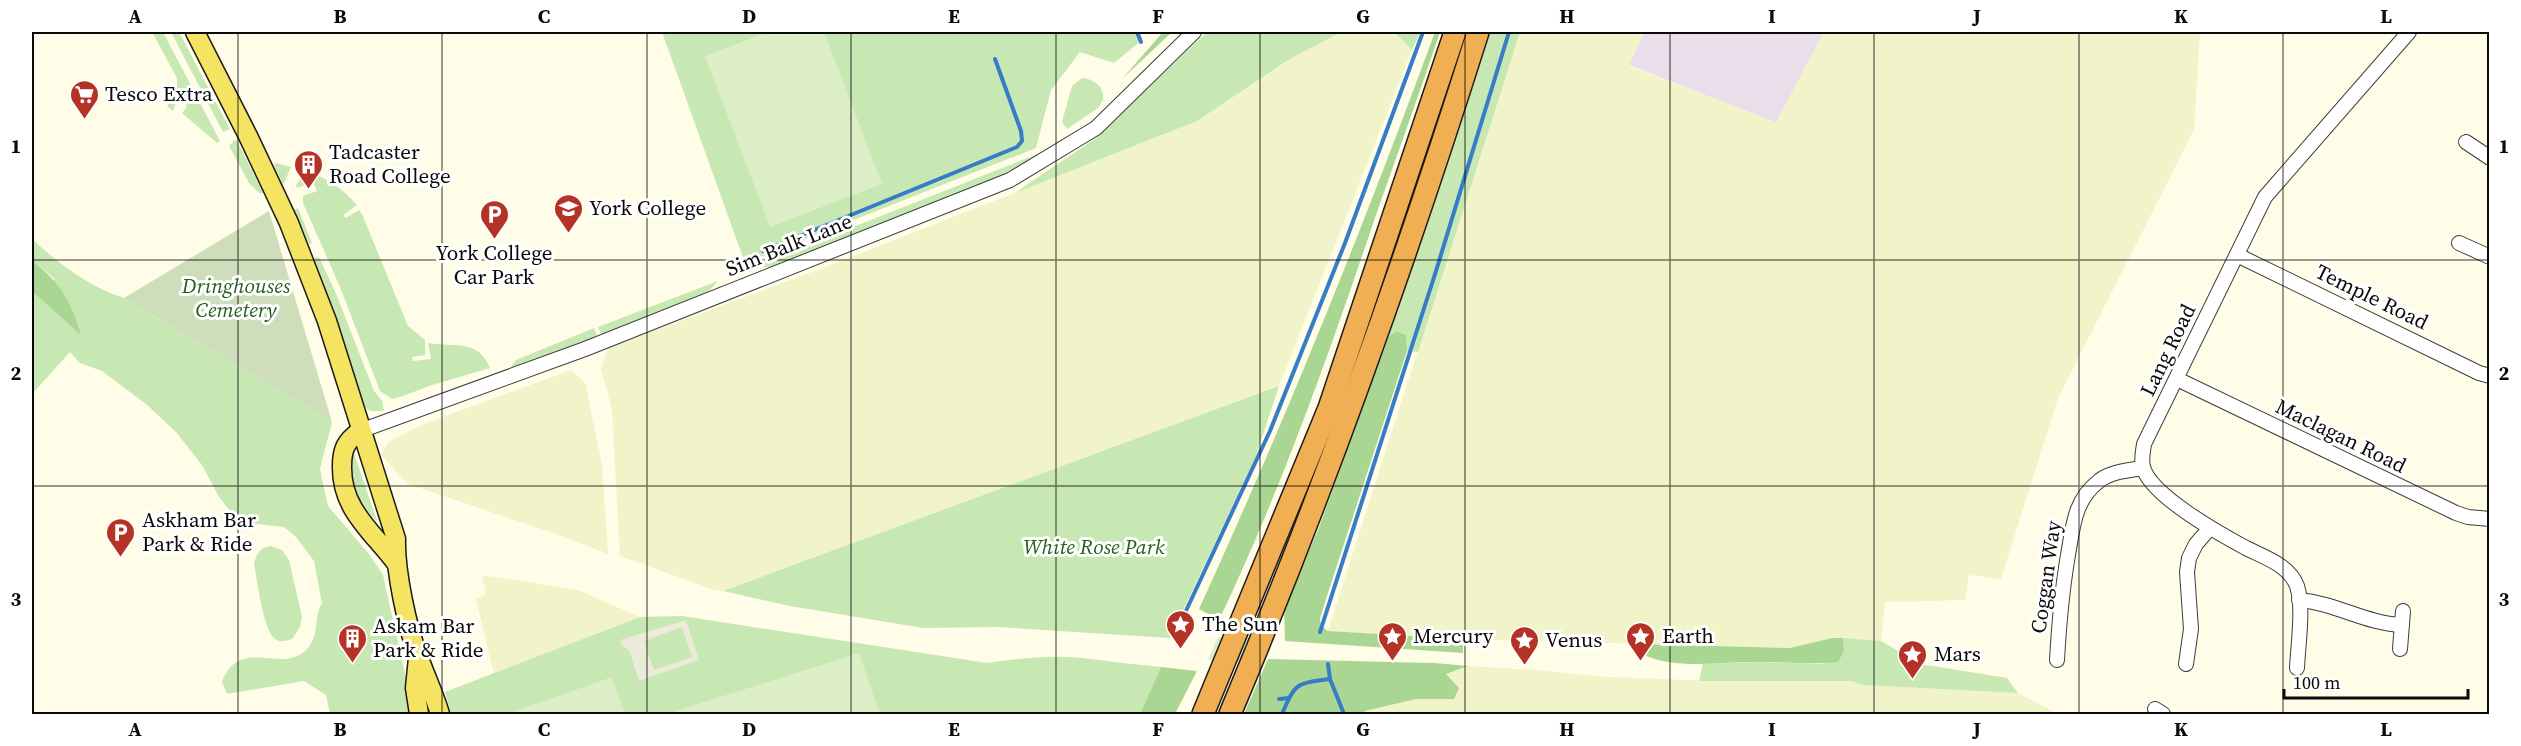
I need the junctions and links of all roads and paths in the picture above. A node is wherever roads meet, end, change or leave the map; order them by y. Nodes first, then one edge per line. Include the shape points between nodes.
1 (197, 32) edge
2 (1194, 32) edge
3 (1455, 32) edge
4 (1478, 32) edge
5 (2409, 32) edge
6 (2466, 142) dead end
7 (2490, 158) edge
8 (2459, 243) dead end
9 (2237, 255) junction
10 (2490, 257) edge
11 (2490, 376) edge
12 (2177, 379) junction
13 (360, 431) junction
14 (2143, 468) junction
15 (2490, 519) edge
16 (2210, 528) junction
17 (396, 563) junction
18 (2300, 600) junction
19 (2046, 604) dead end
20 (2061, 605) junction
21 (2400, 649) dead end
22 (418, 656) junction
23 (2057, 660) dead end
24 (2186, 664) dead end
25 (2297, 669) dead end
26 (419, 714) edge
27 (440, 714) edge
28 (1203, 714) edge
29 (1230, 714) edge

1 - 13 main road via 289,223 327,321
2 - 13 street, Sim Balk Lane via 1096,128 1010,180 585,349
3 - 28 highway via 1329,408
4 - 29 highway via 1428,192 1361,380
5 - 9 street, Lang Road via 2274,186
6 - 7 street
8 - 10 street
9 - 11 street, Temple Road
9 - 12 street, Lang Road
12 - 14 street, Lang Road via 2145,444
12 - 15 street, Maclagan Road via 2456,513
13 - 17 main road via 396,538
13 - 17 main road via 343,450 345,496 356,516
14 - 16 street via 2159,491
14 - 20 street, Coggan Way via 2121,471 2101,479 2090,489 2072,523
16 - 18 street via 2279,565 2293,579
16 - 24 street via 2189,558 2191,629
17 - 22 main road
18 - 21 street via 2317,601 2382,624 2402,618
18 - 25 street
19 - 20 street
20 - 23 street, Coggan Way
22 - 26 main road via 415,688
22 - 27 main road

